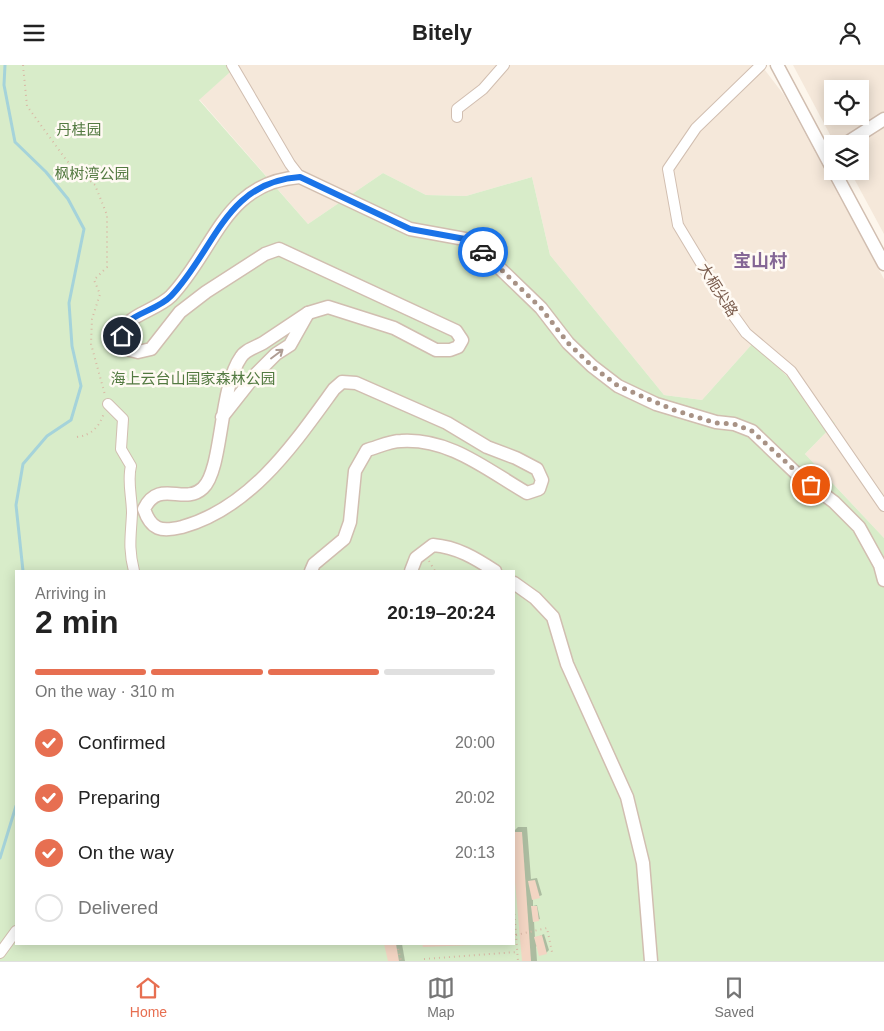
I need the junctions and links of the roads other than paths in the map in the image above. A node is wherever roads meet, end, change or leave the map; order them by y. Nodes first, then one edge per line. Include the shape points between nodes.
1 (232, 65) edge
2 (504, 65) edge
3 (761, 65) edge
4 (777, 65) edge
5 (457, 117) dead end
6 (884, 119) edge
7 (859, 135) edge
8 (824, 145) edge
9 (300, 177) junction
10 (838, 180) edge
11 (884, 264) edge
12 (308, 313) junction
13 (108, 405) road end
14 (222, 417) junction
15 (884, 506) edge
16 (134, 570) edge
17 (311, 570) edge
18 (411, 570) edge
19 (493, 570) edge
20 (884, 580) edge
21 (515, 584) edge
22 (15, 932) edge
23 (0, 953) edge
24 (651, 961) edge

1 - 9 street
2 - 5 street via 483,89 457,109
3 - 15 street, 大枙尖路 via 696,127 668,169 678,225 746,333 791,371
4 - 8 street
6 - 7 street
9 - 12 street via 282,178 258,187 236,206 185,281 169,299 128,322 122,336 126,349 138,352 151,349 180,312 265,254 279,249 456,331 462,340 458,347 436,350 394,329 328,307
9 - 20 street via 410,229 465,239 541,308 568,343 618,386 674,410 752,431 859,527 880,565
10 - 11 street
14 -> 12 street via 256,374 290,345
12 - 14 street via 242,354 232,372
13 - 16 street via 123,419 121,449 131,466 130,546
14 - 17 street via 211,476 203,489 185,495 159,493 149,499 144,509 148,522 158,529 191,524 237,502 291,449 342,382 356,383 447,423 487,447 537,469 542,480 539,489 526,493 475,460 424,443 400,441 367,450 355,471 350,522 344,539 314,564
18 - 19 street via 416,558 433,545 468,554
21 - 24 street via 536,598 553,617 567,664 627,797 643,863
22 - 23 street

